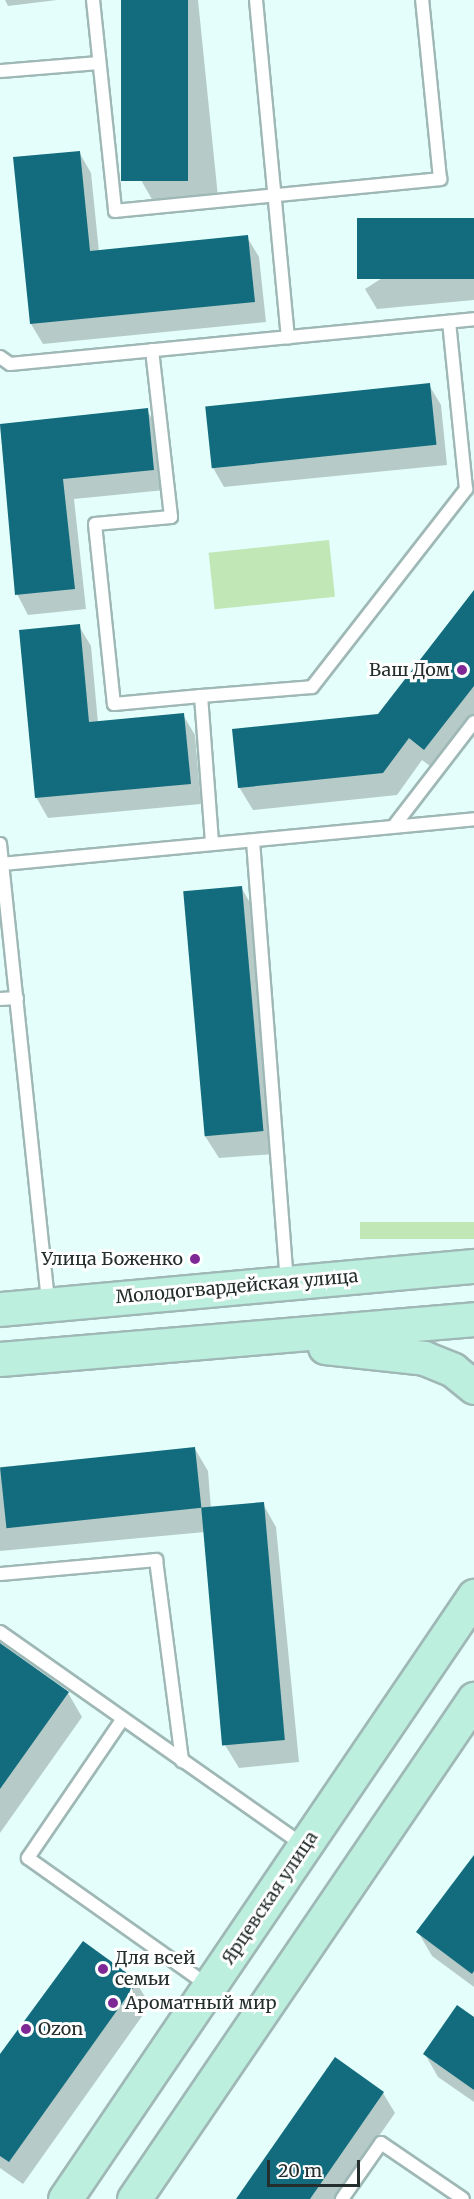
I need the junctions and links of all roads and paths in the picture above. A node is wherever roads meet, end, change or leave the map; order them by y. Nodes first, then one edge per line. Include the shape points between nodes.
1 (93, 0) edge
2 (256, 0) edge
3 (422, 0) edge
4 (99, 63) junction
5 (0, 71) edge
6 (275, 195) junction
7 (474, 320) edge
8 (449, 322) junction
9 (288, 337) junction
10 (152, 350) junction
11 (0, 357) edge
12 (201, 696) junction
13 (474, 722) edge
14 (474, 819) edge
15 (394, 826) junction
16 (253, 841) junction
17 (0, 844) edge
18 (212, 844) junction
19 (2, 864) junction
20 (17, 998) junction
21 (0, 999) edge
22 (474, 1266) edge
23 (287, 1283) junction
24 (48, 1304) junction
25 (0, 1309) edge
26 (474, 1319) edge
27 (276, 1338) junction
28 (0, 1359) edge
29 (474, 1387) edge
30 (0, 1574) edge
31 (474, 1596) edge
32 (0, 1632) edge
33 (474, 1699) edge
34 (122, 1720) junction
35 (182, 1761) junction
36 (304, 1847) junction
37 (210, 1986) junction
38 (65, 2199) edge
39 (134, 2199) edge
40 (342, 2199) edge
41 (463, 2199) edge

1 - 4 lane
2 - 6 lane
3 - 6 lane via 440,179
4 - 5 lane
4 - 6 lane via 115,211
6 - 9 lane
7 - 8 lane
8 - 9 lane
8 - 12 lane via 466,489 312,687
9 - 10 lane
10 - 11 lane via 10,364
10 - 12 lane via 171,517 95,524 114,704
12 - 18 lane
13 - 15 lane
14 - 15 lane
15 - 16 lane
16 - 18 lane
16 - 23 lane
17 - 19 lane
18 - 19 lane
19 - 20 lane
20 - 21 lane
20 - 24 lane
22 - 23 main road, Молодогвардейская улица
23 - 24 main road, Молодогвардейская улица
24 - 25 main road, Молодогвардейская улица
26 - 27 main road
27 - 28 main road
27 - 29 main road via 342,1350 424,1358 453,1370
30 - 35 lane via 156,1560
31 - 36 main road, Ярцевская улица
32 - 34 lane
33 - 39 main road
34 - 35 lane
34 - 37 lane via 28,1858
35 - 36 lane
36 - 37 main road, Ярцевская улица
37 - 38 main road, Ярцевская улица
40 - 41 lane via 381,2143

